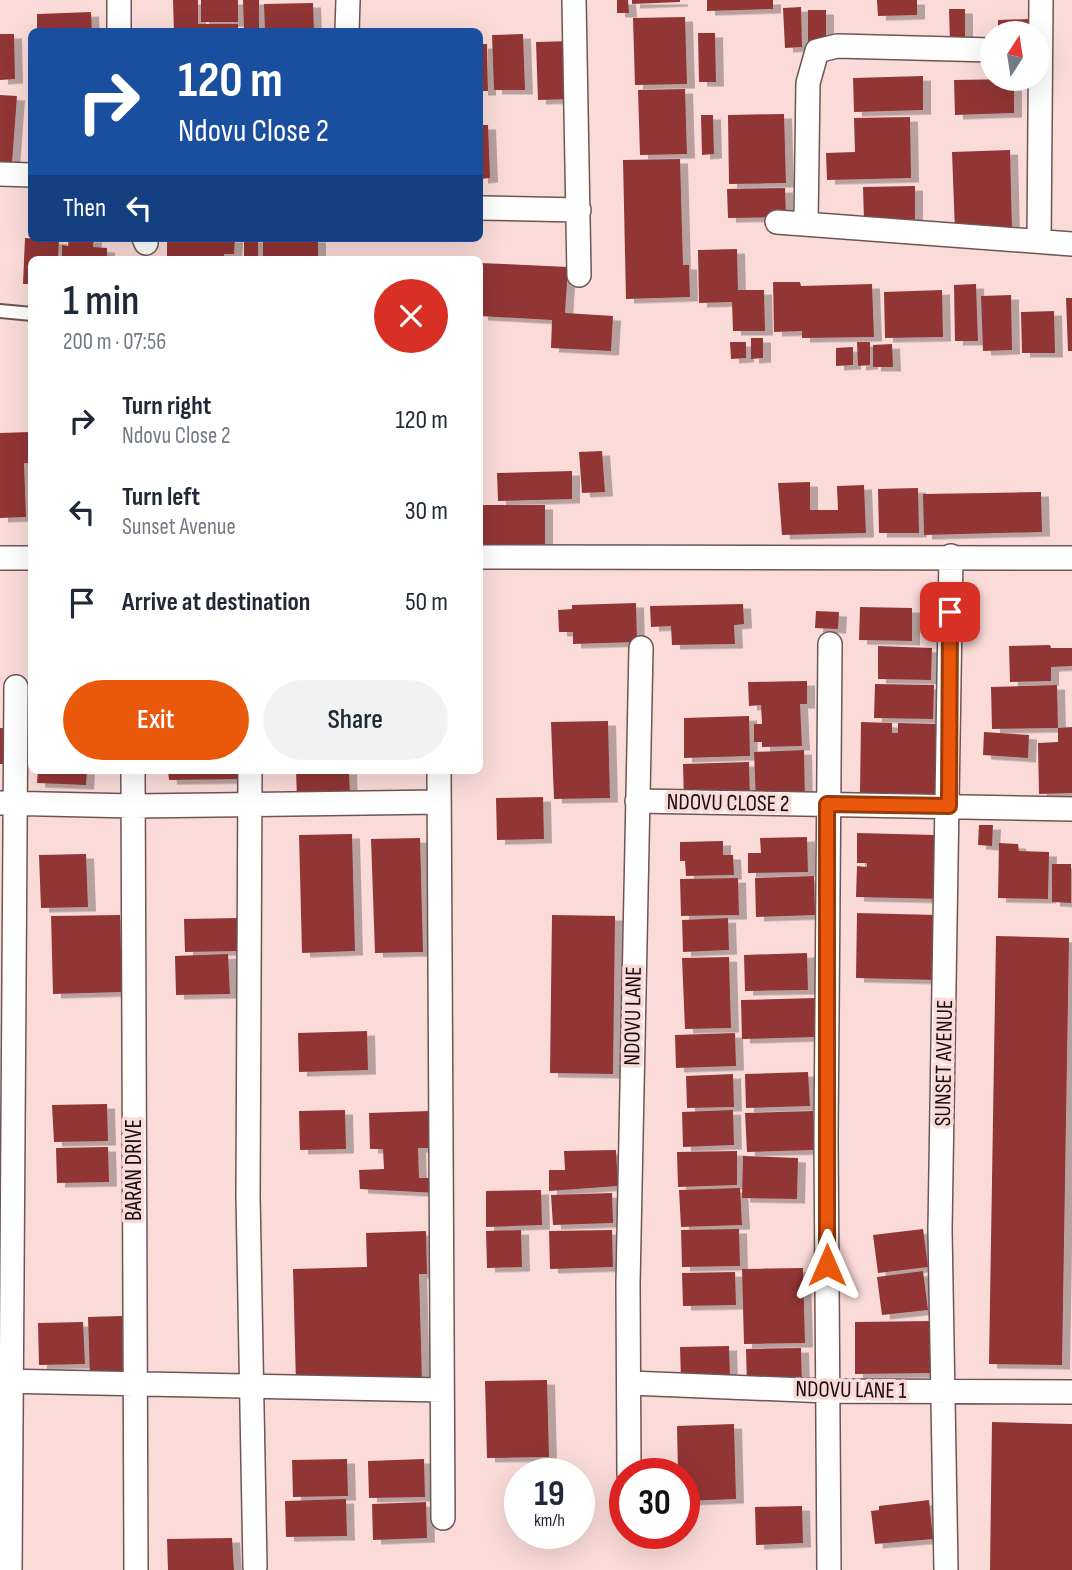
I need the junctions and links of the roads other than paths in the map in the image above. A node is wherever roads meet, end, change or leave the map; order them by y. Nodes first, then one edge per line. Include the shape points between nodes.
1 (119, 0) edge
2 (348, 0) edge
3 (574, 0) edge
4 (1041, 0) edge
5 (1040, 21) edge
6 (119, 28) edge
7 (347, 28) edge
8 (980, 50) edge
9 (1039, 91) edge
10 (0, 174) edge
11 (28, 175) edge
12 (483, 208) edge
13 (579, 210) junction
14 (777, 222) dead end
15 (806, 223) junction
16 (1039, 241) junction
17 (1072, 244) edge
18 (579, 275) dead end
19 (0, 311) edge
20 (28, 314) edge
21 (951, 556) junction
22 (483, 557) edge
23 (0, 558) edge
24 (28, 558) edge
25 (1072, 558) edge
26 (830, 644) dead end
27 (640, 648) dead end
28 (16, 687) dead end
29 (133, 774) edge
30 (250, 774) edge
31 (439, 774) edge
32 (636, 801) junction
33 (439, 802) junction
34 (7, 803) edge
35 (248, 804) junction
36 (827, 804) junction
37 (134, 806) junction
38 (949, 806) junction
39 (1072, 808) edge
40 (6, 1381) edge
41 (630, 1383) junction
42 (135, 1384) junction
43 (250, 1386) junction
44 (442, 1390) junction
45 (828, 1391) junction
46 (942, 1391) junction
47 (1072, 1392) edge
48 (629, 1458) edge
49 (443, 1518) dead end
50 (255, 1567) dead end
51 (10, 1570) edge
52 (136, 1570) edge
53 (829, 1570) edge
54 (946, 1570) edge

1 - 6 street
2 - 7 street
3 - 13 street
4 - 5 street
8 - 15 street via 836,46 817,51 808,83
9 - 16 street
10 - 11 street
12 - 13 street
13 - 18 street
14 - 15 street
15 - 16 street
16 - 17 street
19 - 20 lane
21 - 22 street
21 - 25 street
21 - 38 street, SUNSET AVENUE
23 - 24 street
26 - 36 street
27 - 32 street, NDOVU LANE
28 - 34 street
29 - 37 street, BARAN DRIVE
30 - 35 street
31 - 33 street
32 - 36 street, NDOVU CLOSE 2
32 - 41 street, NDOVU LANE
33 - 35 street
33 - 44 street
34 - 37 street
34 - 40 street
35 - 37 street
35 - 43 street
36 - 38 street, NDOVU CLOSE 2
36 - 45 street
37 - 42 street, BARAN DRIVE
38 - 39 street, NDOVU CLOSE 2
38 - 46 street, SUNSET AVENUE via 940,1230
40 - 42 street
40 - 51 street
41 - 45 street, NDOVU LANE 1
41 - 48 street, NDOVU LANE
42 - 43 street
42 - 52 street, BARAN DRIVE
43 - 44 street
43 - 50 street
44 - 49 street
45 - 46 street, NDOVU LANE 1
45 - 53 street
46 - 47 street, NDOVU LANE 1
46 - 54 street, SUNSET AVENUE

